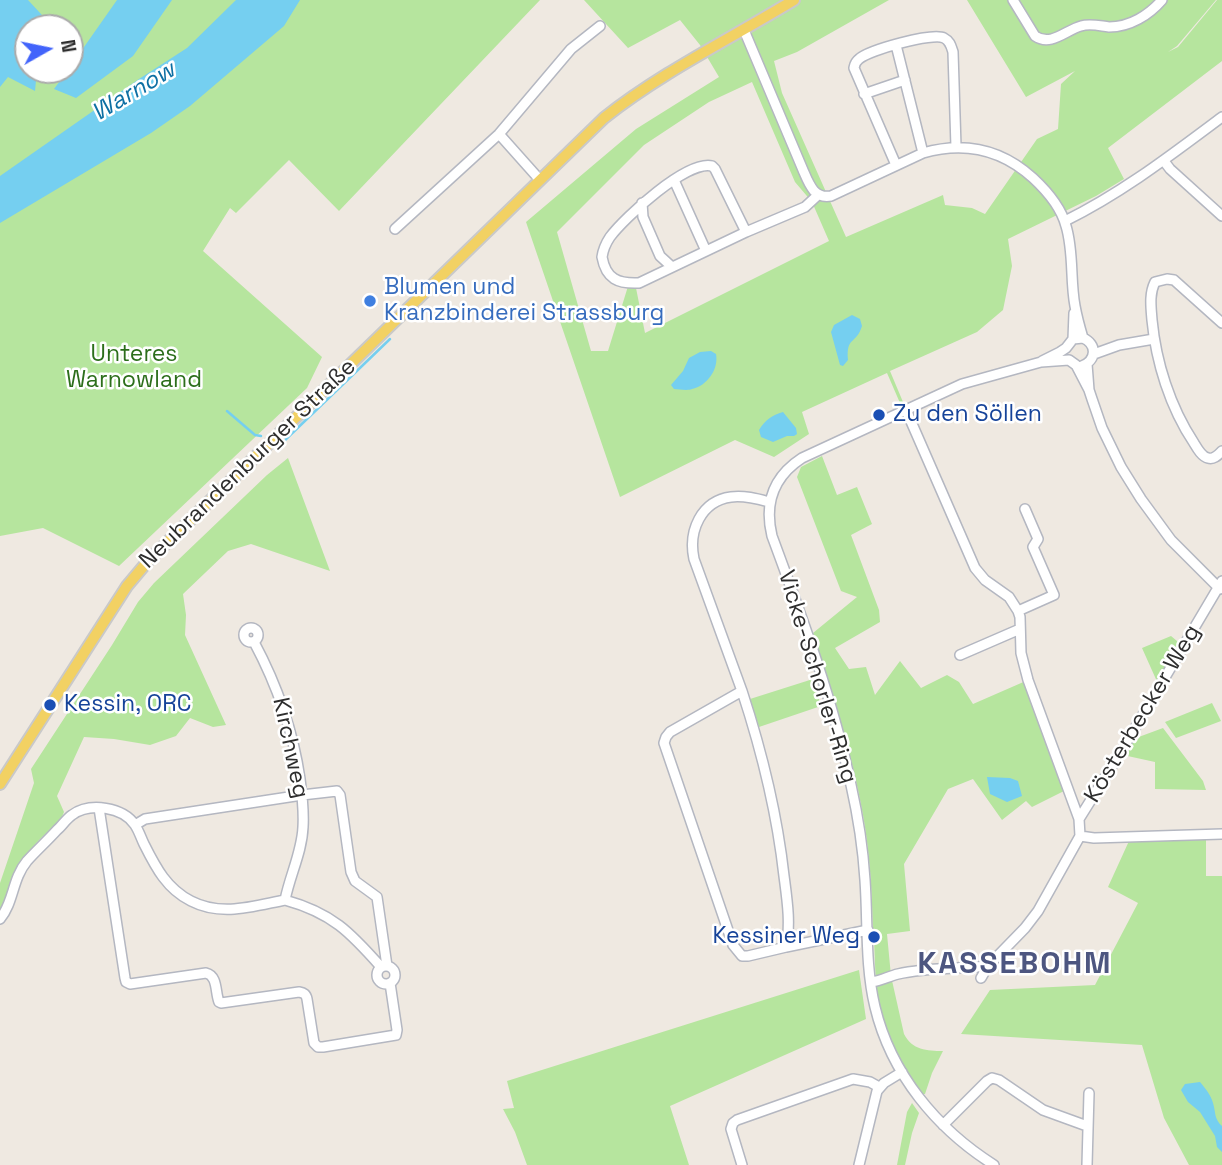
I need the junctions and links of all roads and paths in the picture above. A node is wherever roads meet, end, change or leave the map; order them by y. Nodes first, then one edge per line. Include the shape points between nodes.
1 (794, 0) edge
2 (1013, 0) edge
3 (1162, 0) edge
4 (600, 26) dead end
5 (744, 30) junction
6 (896, 45) junction
7 (905, 80) junction
8 (864, 94) junction
9 (1222, 117) edge
10 (499, 134) junction
11 (956, 147) junction
12 (923, 153) junction
13 (1164, 161) junction
14 (896, 165) junction
15 (540, 180) junction
16 (674, 180) junction
17 (818, 195) junction
18 (642, 203) junction
19 (1222, 216) edge
20 (1065, 221) junction
21 (395, 229) dead end
22 (746, 232) junction
23 (706, 251) junction
24 (672, 267) junction
25 (1222, 323) edge
26 (1154, 339) junction
27 (1078, 342) junction
28 (1119, 345) junction
29 (1094, 354) junction
30 (1041, 362) junction
31 (1072, 363) junction
32 (1087, 364) junction
33 (1089, 390) junction
34 (906, 410) junction
35 (1222, 451) edge
36 (769, 502) junction
37 (1025, 509) dead end
38 (1221, 586) edge
39 (1018, 611) junction
40 (1020, 629) junction
41 (254, 642) dead end
42 (960, 655) dead end
43 (742, 691) junction
44 (0, 784) edge
45 (302, 795) junction
46 (99, 808) junction
47 (1079, 819) junction
48 (135, 825) junction
49 (1222, 834) edge
50 (1080, 836) junction
51 (285, 900) junction
52 (0, 919) edge
53 (867, 930) junction
54 (786, 947) junction
55 (384, 966) junction
56 (988, 966) junction
57 (982, 978) dead end
58 (871, 982) junction
59 (390, 983) junction
60 (902, 1072) junction
61 (879, 1087) junction
62 (1089, 1093) dead end
63 (943, 1125) junction
64 (1087, 1126) junction
65 (742, 1165) edge
66 (859, 1165) edge
67 (993, 1165) edge
68 (1087, 1165) edge

1 - 5 main road, Neubrandenburger Straße
2 - 3 street via 1034,35 1047,41 1087,24 1127,24 1147,15
4 - 10 street via 571,49
5 - 15 main road, Neubrandenburger Straße via 629,98
5 - 17 street
6 - 7 street
6 - 8 street via 860,58 854,65
6 - 11 street via 934,36 951,45
7 - 8 street
7 - 12 street
8 - 14 street
9 - 13 street
10 - 15 street
10 - 21 street
11 - 12 street
11 - 20 street via 999,154 1023,169 1048,194
12 - 14 street
13 - 19 street
13 - 20 street via 1120,192
14 - 17 street via 831,196
15 - 44 main road, Neubrandenburger Straße via 136,574
16 - 18 street
16 - 22 street via 702,164 712,166
16 - 23 street
17 - 22 street via 805,207
18 - 24 street via 643,217 660,256
18 - 24 street via 609,238 601,257 603,265 612,278 629,283
20 - 27 street
22 - 23 street
23 - 24 street
25 - 26 street via 1180,284 1161,279 1151,294
26 - 28 street
26 - 35 street via 1186,431 1205,457 1215,458
27 - 28 street
27 - 29 street via 1094,348
27 - 30 street
27 - 31 street via 1066,356
28 - 29 street
29 - 32 street
30 - 31 street
30 - 34 street via 962,384
31 - 32 street
31 - 33 street
32 - 33 street
33 - 38 street via 1130,483 1171,540
34 - 36 street via 793,464 779,479
34 - 39 street via 975,568 1009,597
36 - 43 street via 741,497 713,503 700,516 692,537 694,559
36 - 53 street, Vicke-Schorler-Ring via 772,536 834,715 851,786 862,853
37 - 39 street via 1038,539 1033,547 1054,595
38 - 47 street, Kösterbecker Weg
39 - 40 street
40 - 42 street
40 - 47 street via 1028,680
41 - 45 street, Kirchweg via 286,717
43 - 54 street via 775,812 786,892
43 - 54 street via 670,732 665,748 737,952 748,956
45 - 48 street via 145,819
45 - 51 street, Kirchweg via 301,845
45 - 55 street via 333,790 340,795 351,872 355,881 377,897
46 - 48 street via 120,813
46 - 52 street via 72,814 29,859 16,877
46 - 59 street via 126,982 209,973 221,1003 303,993 318,1047 396,1035
47 - 50 street, Kösterbecker Weg
48 - 51 street via 166,883 191,901 235,910
49 - 50 street
50 - 56 street via 1038,911
51 - 55 street via 336,922
53 - 54 street
53 - 58 street, Vicke-Schorler-Ring
55 - 59 street via 393,969
55 - 59 street via 377,972 378,979
56 - 57 street
56 - 58 street via 916,971
58 - 60 street, Vicke-Schorler-Ring via 881,1027
60 - 61 street
60 - 63 street, Vicke-Schorler-Ring
61 - 65 street via 847,1080 737,1120 730,1129
61 - 66 street
62 - 64 street
63 - 64 street via 992,1078 1043,1110
63 - 67 street, Vicke-Schorler-Ring
64 - 68 street

